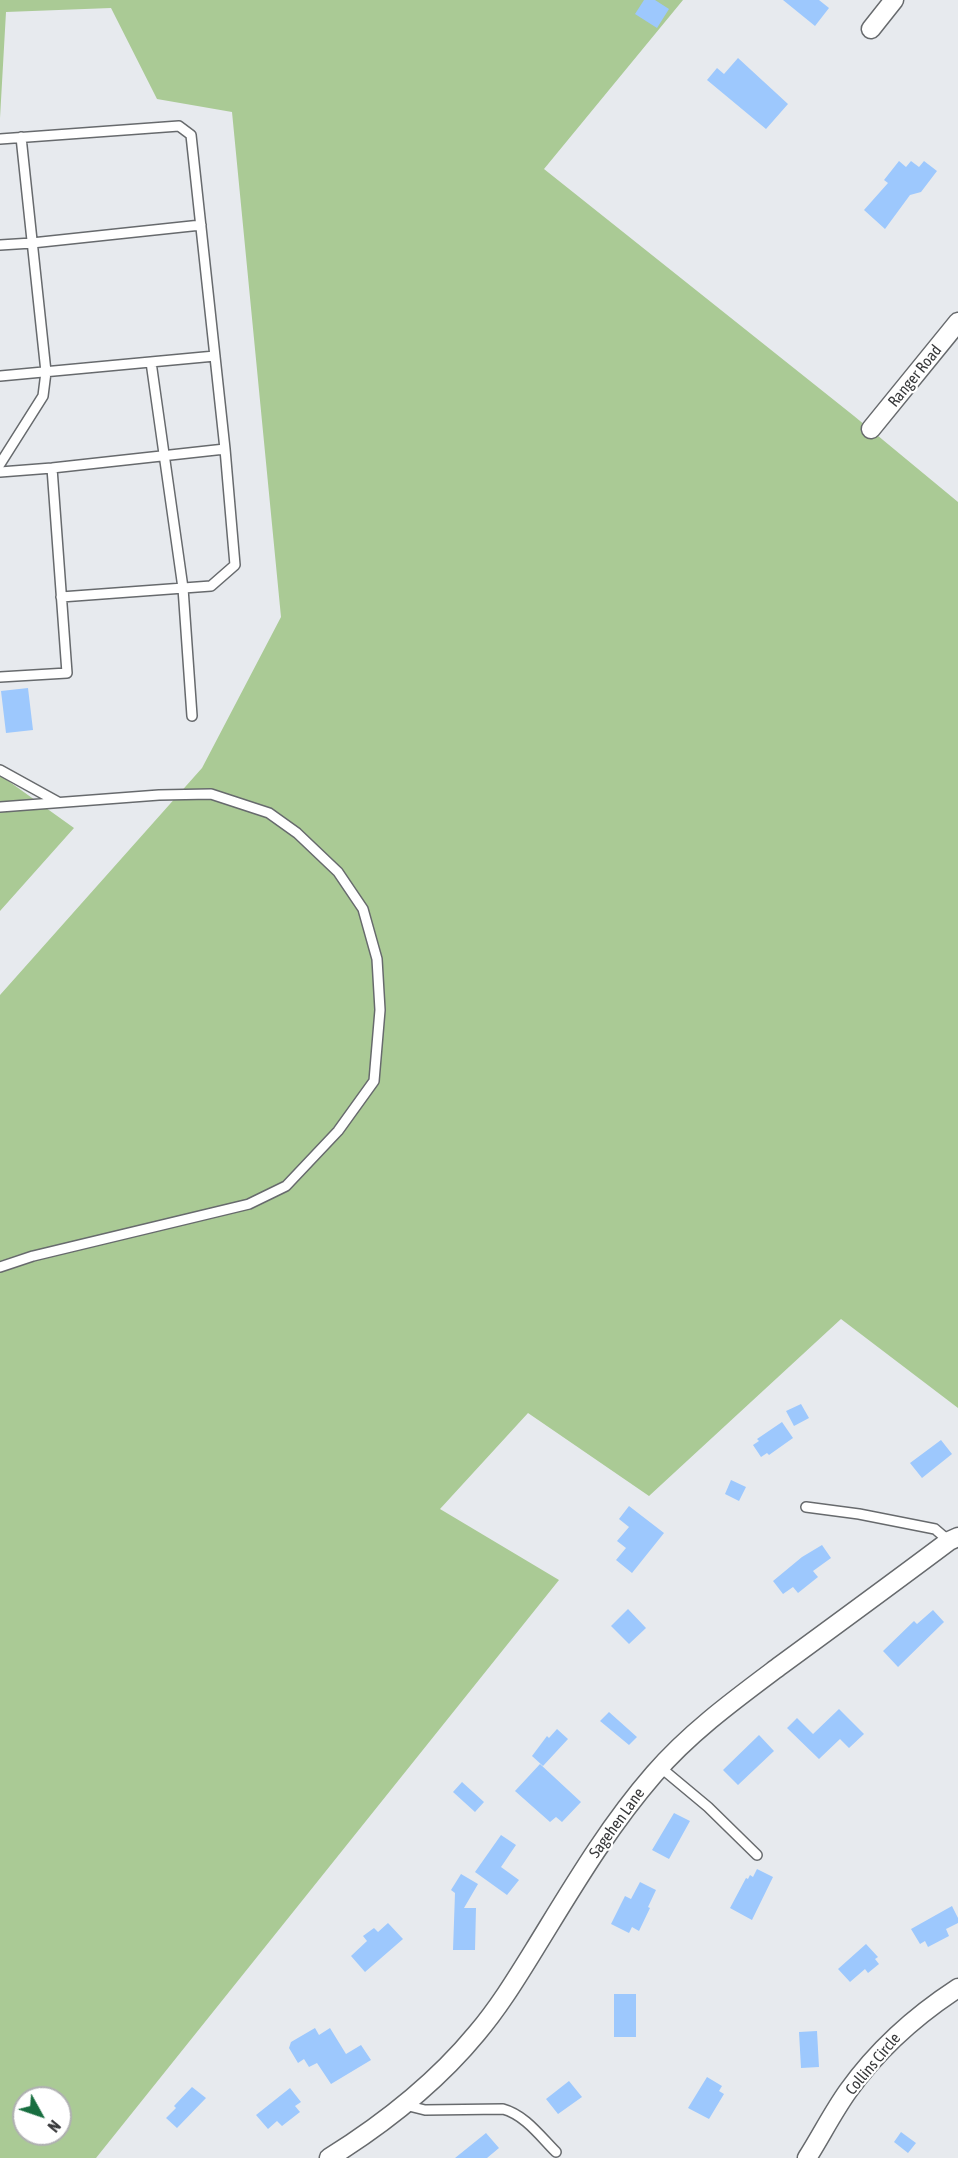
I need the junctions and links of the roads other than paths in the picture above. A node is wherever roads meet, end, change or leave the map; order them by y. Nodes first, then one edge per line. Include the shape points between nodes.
1 (894, 0) edge
2 (871, 29) dead end
3 (21, 137) junction
4 (0, 139) edge
5 (201, 225) junction
6 (32, 243) junction
7 (0, 245) edge
8 (958, 322) edge
9 (215, 356) junction
10 (151, 362) junction
11 (46, 372) junction
12 (0, 376) edge
13 (872, 429) dead end
14 (225, 449) junction
15 (164, 456) junction
16 (0, 464) edge
17 (52, 468) junction
18 (0, 472) edge
19 (183, 588) junction
20 (61, 597) junction
21 (0, 677) edge
22 (192, 716) dead end
23 (0, 770) edge
24 (58, 802) junction
25 (1, 808) edge
26 (0, 1267) edge
27 (806, 1508) dead end
28 (954, 1539) edge
29 (660, 1767) junction
30 (757, 1855) dead end
31 (958, 1988) edge
32 (405, 2105) junction
33 (556, 2152) dead end
34 (329, 2158) edge
35 (807, 2158) edge

1 - 2 street
3 - 4 lane
3 - 5 lane via 180,126 191,135
3 - 6 lane
5 - 6 lane
5 - 9 lane
6 - 7 lane
6 - 11 lane
8 - 13 street, Ranger Road
9 - 10 lane
9 - 14 lane
10 - 11 lane
10 - 15 lane
11 - 12 lane
11 - 16 lane via 43,396
14 - 15 lane
14 - 19 lane via 235,566 212,585
15 - 17 lane
15 - 19 lane
17 - 18 lane
17 - 20 lane
19 - 20 lane
19 - 22 lane
20 - 21 lane via 67,672
23 - 24 lane
24 - 25 lane
24 - 26 lane via 211,794 269,813 297,833 338,872 363,909 377,959 380,1010 374,1081 338,1131 286,1186 249,1204
27 - 28 lane via 935,1529
28 - 29 street, Sagehen Lane via 741,1696
29 - 30 lane
29 - 32 street, Sagehen Lane via 598,1848 485,2023 446,2068
31 - 35 street, Collins Circle via 898,2033 870,2063 847,2092
32 - 33 lane via 425,2110 514,2112
32 - 34 street, Sagehen Lane

